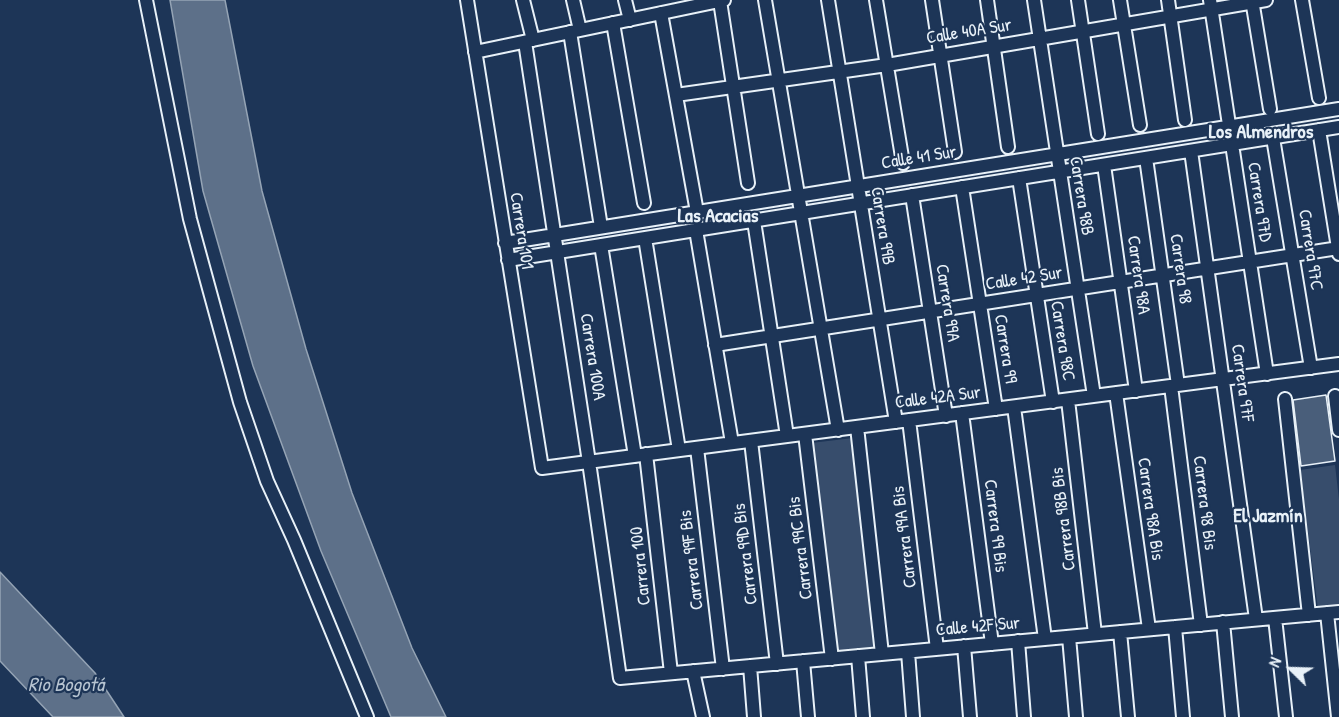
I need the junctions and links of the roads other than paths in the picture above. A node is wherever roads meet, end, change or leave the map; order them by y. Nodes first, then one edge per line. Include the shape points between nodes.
1 (146, 0) edge
2 (467, 0) edge
3 (523, 0) edge
4 (573, 0) edge
5 (625, 0) edge
6 (722, 0) edge
7 (765, 0) edge
8 (828, 0) edge
9 (876, 0) edge
10 (932, 0) edge
11 (987, 0) edge
12 (1034, 0) edge
13 (1078, 0) edge
14 (1120, 0) edge
15 (1168, 0) edge
16 (1266, 0) edge
17 (1302, 0) edge
18 (1252, 1) edge
19 (678, 5) edge
20 (1211, 5) edge
21 (661, 13) junction
22 (1171, 16) junction
23 (630, 20) junction
24 (613, 23) junction
25 (1124, 25) junction
26 (575, 31) junction
27 (1083, 32) junction
28 (1040, 39) junction
29 (529, 41) junction
30 (994, 46) junction
31 (475, 52) junction
32 (940, 54) junction
33 (887, 65) junction
34 (839, 70) junction
35 (779, 80) junction
36 (734, 87) junction
37 (676, 95) junction
38 (1319, 98) dead end
39 (1270, 109) dead end
40 (1339, 109) edge
41 (1185, 120) dead end
42 (1140, 125) dead end
43 (1229, 127) junction
44 (1339, 127) edge
45 (1319, 130) junction
46 (1098, 134) dead end
47 (1273, 138) junction
48 (1232, 144) junction
49 (1008, 147) dead end
50 (1191, 151) junction
51 (955, 152) dead end
52 (1057, 154) junction
53 (1146, 158) junction
54 (903, 163) dead end
55 (1104, 165) junction
56 (1060, 172) junction
57 (1019, 178) junction
58 (748, 183) dead end
59 (858, 186) junction
60 (962, 188) junction
61 (912, 195) junction
62 (798, 196) junction
63 (644, 203) dead end
64 (861, 204) junction
65 (697, 212) junction
66 (801, 213) junction
67 (754, 221) junction
68 (601, 227) junction
69 (696, 230) junction
70 (555, 235) junction
71 (645, 238) junction
72 (505, 243) junction
73 (601, 245) junction
74 (1339, 250) edge
75 (557, 252) junction
76 (1293, 255) junction
77 (508, 260) junction
78 (1250, 262) junction
79 (1208, 269) junction
80 (1163, 276) junction
81 (1120, 283) junction
82 (1077, 289) junction
83 (1036, 295) junction
84 (980, 304) junction
85 (930, 312) junction
86 (879, 319) junction
87 (821, 328) junction
88 (771, 336) junction
89 (715, 345) junction
90 (1339, 364) edge
91 (1311, 368) junction
92 (1267, 374) junction
93 (1223, 380) junction
94 (1175, 386) junction
95 (1136, 391) junction
96 (1116, 393) junction
97 (1094, 396) junction
98 (1335, 396) dead end
99 (1286, 399) dead end
100 (1068, 400) junction
101 (1053, 402) junction
102 (1014, 407) junction
103 (996, 409) junction
104 (962, 413) junction
105 (946, 416) junction
106 (909, 420) junction
107 (896, 422) junction
108 (857, 427) junction
109 (838, 429) junction
110 (1339, 430) edge
111 (805, 434) junction
112 (787, 436) junction
113 (751, 441) junction
114 (732, 443) junction
115 (698, 448) junction
116 (679, 450) junction
117 (641, 455) junction
118 (589, 462) junction
119 (542, 468) joint
120 (1333, 612) edge
121 (1309, 615) junction
122 (1275, 618) junction
123 (1256, 619) junction
124 (1223, 622) junction
125 (1201, 625) junction
126 (1175, 627) junction
127 (1149, 629) junction
128 (1120, 632) junction
129 (1095, 634) junction
130 (1069, 637) junction
131 (1045, 639) junction
132 (1018, 642) junction
133 (992, 644) junction
134 (964, 646) junction
135 (937, 649) junction
136 (908, 652) junction
137 (882, 654) junction
138 (858, 656) junction
139 (832, 658) junction
140 (803, 661) junction
141 (777, 664) junction
142 (750, 666) junction
143 (723, 669) junction
144 (693, 671) junction
145 (671, 673) junction
146 (620, 678) joint
147 (367, 717) edge
148 (703, 717) edge
149 (754, 717) edge
150 (808, 717) edge
151 (863, 717) edge
152 (913, 717) edge
153 (970, 717) edge
154 (1024, 717) edge
155 (1076, 717) edge
156 (1128, 717) edge
157 (1183, 717) edge
158 (1232, 717) edge
159 (1286, 717) edge
160 (1338, 717) edge

1 - 147 street via 190,219 240,402 267,481
2 - 31 street, Carrera 101
3 - 29 street, Carrera 100A
4 - 26 street
5 - 23 street
6 - 19 street
6 - 36 street
7 - 35 street
8 - 34 street, Carrera 99B
9 - 33 street
10 - 32 street
11 - 30 street
12 - 28 street, Carrera 98B
13 - 27 street
14 - 25 street
15 - 22 street
16 - 18 street, Calle 40A Sur
17 - 38 street
18 - 20 street, Calle 40A Sur
18 - 39 street
19 - 21 street
20 - 22 street, Calle 40A Sur
20 - 43 street, Carrera 97D
21 - 23 street
21 - 37 street
22 - 25 street, Calle 40A Sur
22 - 41 street
23 - 24 street
24 - 26 street
24 - 63 street
25 - 27 street, Calle 40A Sur
25 - 42 street
26 - 29 street
26 - 68 street
27 - 28 street, Calle 40A Sur
27 - 46 street
28 - 30 street, Calle 40A Sur
28 - 52 street, Carrera 98B
29 - 31 street
29 - 70 street, Carrera 100A
30 - 32 street, Calle 40A Sur
30 - 49 street
31 - 72 street, Carrera 101
32 - 33 street, Calle 40A Sur
32 - 51 street
33 - 34 street, Calle 40A Sur
33 - 54 street
34 - 35 street, Calle 40A Sur
34 - 59 street, Carrera 99B
35 - 36 street, Calle 40A Sur
35 - 62 street
36 - 37 street, Calle 40A Sur
36 - 58 street
37 - 65 street
40 - 43 street, Calle 41 Sur
43 - 48 street, Carrera 97D
43 - 52 street, Calle 41 Sur
44 - 45 street, Calle 41 Sur
45 - 47 street, Calle 41 Sur
45 - 74 street
47 - 48 street, Calle 41 Sur
47 - 76 street, Carrera 97C
48 - 50 street, Calle 41 Sur
48 - 78 street, Carrera 97D
50 - 53 street, Calle 41 Sur
50 - 79 street, Carrera 97F
52 - 56 street, Carrera 98B
52 - 59 street, Calle 41 Sur
53 - 55 street, Calle 41 Sur
53 - 80 street, Carrera 98
55 - 56 street, Calle 41 Sur
55 - 81 street, Carrera 98A
56 - 57 street, Calle 41 Sur
56 - 82 street, Carrera 98B
57 - 60 street, Calle 41 Sur
57 - 83 street, Carrera 98C
59 - 62 street, Calle 41 Sur
59 - 64 street, Carrera 99B
60 - 61 street, Calle 41 Sur
60 - 84 street, Carrera 99
61 - 64 street, Calle 41 Sur
61 - 85 street, Carrera 99A
62 - 65 street, Calle 41 Sur
62 - 66 street
64 - 66 street, Calle 41 Sur
64 - 86 street, Carrera 99B
65 - 68 street, Calle 41 Sur
66 - 67 street, Calle 41 Sur
66 - 87 street
67 - 69 street, Calle 41 Sur
67 - 88 street
68 - 70 street, Calle 41 Sur
69 - 71 street, Calle 41 Sur
69 - 89 street
70 - 72 street, Calle 41 Sur
70 - 75 street, Carrera 100A
71 - 73 street, Calle 41 Sur
71 - 116 street
72 - 77 street, Carrera 101
73 - 75 street, Calle 41 Sur
73 - 117 street, Carrera 100
74 - 76 street, Calle 42 Sur
75 - 77 street, Calle 41 Sur
75 - 118 street, Carrera 100A
76 - 78 street, Calle 42 Sur
76 - 91 street, Carrera 97C
77 - 119 street, Carrera 101
78 - 79 street, Calle 42 Sur
78 - 92 street, Carrera 97D
79 - 80 street, Calle 42 Sur
79 - 93 street, Carrera 97F
80 - 81 street, Calle 42 Sur
80 - 94 street, Carrera 98
81 - 82 street, Calle 42 Sur
81 - 95 street, Carrera 98A
82 - 83 street, Calle 42 Sur
82 - 97 street, Carrera 98B
83 - 84 street, Calle 42 Sur
83 - 101 street, Carrera 98C
84 - 85 street, Calle 42 Sur
84 - 103 street, Carrera 99
85 - 86 street, Calle 42 Sur
85 - 105 street, Carrera 99A
86 - 87 street, Calle 42 Sur
86 - 107 street, Carrera 99B
87 - 88 street, Calle 42 Sur
87 - 109 street
88 - 89 street, Calle 42 Sur
88 - 112 street
89 - 114 street
90 - 91 street, Calle 42A Sur
91 - 92 street, Calle 42A Sur
92 - 93 street, Calle 42A Sur
93 - 94 street, Calle 42A Sur
93 - 123 street, Carrera 97F
94 - 95 street, Calle 42A Sur
94 - 125 street, Carrera 98 Bis
95 - 96 street, Calle 42A Sur
96 - 97 street, Calle 42A Sur
96 - 127 street, Carrera 98A Bis
97 - 100 street, Calle 42A Sur
98 - 110 street
99 - 121 street
100 - 101 street, Calle 42A Sur
100 - 129 street, Carrera 98B Bis
101 - 102 street, Calle 42A Sur
102 - 103 street, Calle 42A Sur
102 - 131 street
103 - 104 street, Calle 42A Sur
104 - 105 street, Calle 42A Sur
104 - 133 street, Carrera 99 Bis
105 - 106 street, Calle 42A Sur
106 - 107 street, Calle 42A Sur
106 - 135 street, Carrera 99A Bis
107 - 108 street, Calle 42A Sur
108 - 109 street, Calle 42A Sur
108 - 137 street
109 - 111 street, Calle 42A Sur
111 - 112 street, Calle 42A Sur
111 - 139 street, Carrera 99C Bis
112 - 113 street, Calle 42A Sur
113 - 114 street, Calle 42A Sur
113 - 141 street, Carrera 99D Bis
114 - 115 street, Calle 42A Sur
115 - 116 street, Calle 42A Sur
115 - 143 street, Carrera 99F Bis
116 - 117 street, Calle 42A Sur
117 - 118 street, Calle 42A Sur
117 - 145 street, Carrera 100
118 - 119 street, Calle 42A Sur
118 - 146 street, Carrera 100A
120 - 121 street, Calle 42F Sur
120 - 160 street
121 - 122 street, Calle 42F Sur
122 - 123 street, Calle 42F Sur
122 - 159 street
123 - 124 street, Calle 42F Sur
124 - 125 street, Calle 42F Sur
124 - 158 street
125 - 126 street, Calle 42F Sur
126 - 127 street, Calle 42F Sur
126 - 157 street
127 - 128 street, Calle 42F Sur
128 - 129 street, Calle 42F Sur
128 - 156 street
129 - 130 street, Calle 42F Sur
130 - 131 street, Calle 42F Sur
130 - 155 street
131 - 132 street, Calle 42F Sur
132 - 133 street, Calle 42F Sur
132 - 154 street
133 - 134 street, Calle 42F Sur
134 - 135 street, Calle 42F Sur
134 - 153 street
135 - 136 street, Calle 42F Sur
136 - 137 street, Calle 42F Sur
136 - 152 street
137 - 138 street, Calle 42F Sur
138 - 139 street, Calle 42F Sur
138 - 151 street
139 - 140 street, Calle 42F Sur
140 - 141 street, Calle 42F Sur
140 - 150 street
141 - 142 street, Calle 42F Sur
142 - 143 street, Calle 42F Sur
142 - 149 street
143 - 144 street, Calle 42F Sur
144 - 145 street, Calle 42F Sur
144 - 148 street
145 - 146 street, Calle 42F Sur

